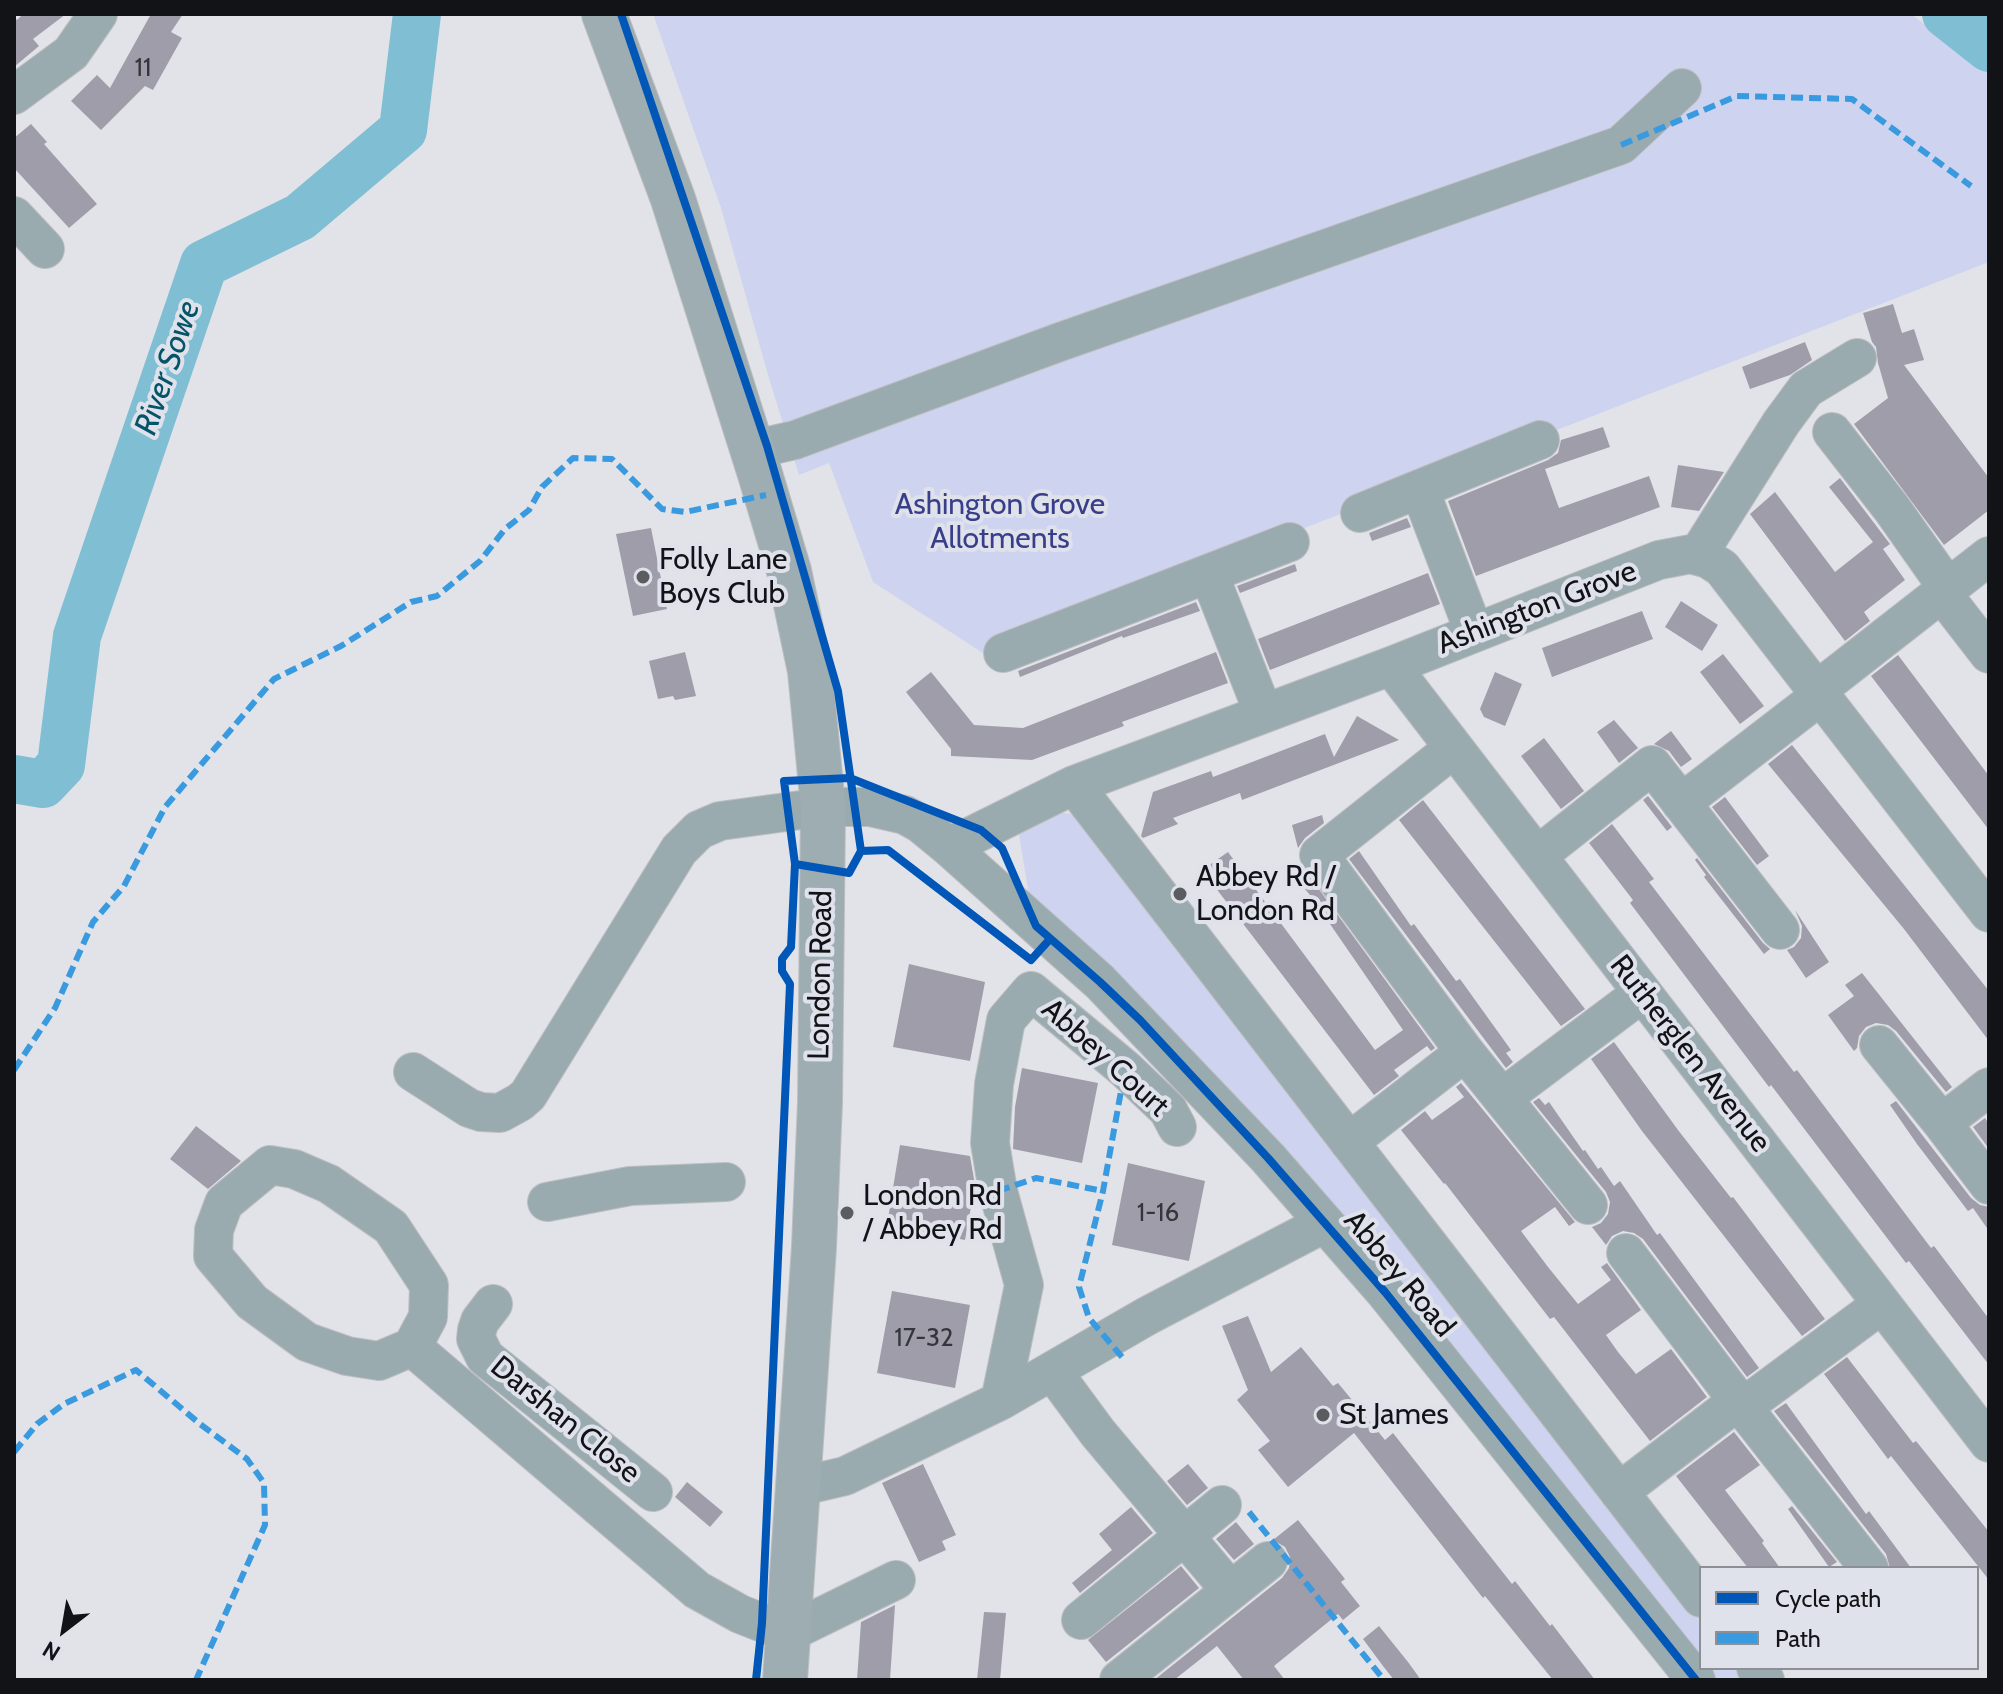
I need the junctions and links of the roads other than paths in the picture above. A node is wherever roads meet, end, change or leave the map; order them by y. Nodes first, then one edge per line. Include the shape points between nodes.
1 (98, 14) edge
2 (604, 14) edge
3 (1682, 88) dead end
4 (14, 95) edge
5 (14, 216) edge
6 (45, 249) dead end
7 (1857, 358) dead end
8 (1832, 432) dead end
9 (1540, 440) dead end
10 (751, 450) junction
11 (1420, 490) junction
12 (1360, 513) dead end
13 (1290, 542) dead end
14 (1697, 556) junction
15 (1989, 556) edge
16 (1209, 574) junction
17 (1944, 590) junction
18 (1474, 632) junction
19 (1003, 653) dead end
20 (1989, 654) edge
21 (1391, 666) junction
22 (1818, 693) junction
23 (1263, 712) junction
24 (1454, 748) junction
25 (1074, 785) junction
26 (1681, 803) junction
27 (823, 807) junction
28 (949, 847) junction
29 (1537, 856) junction
30 (1989, 913) edge
31 (1780, 930) dead end
32 (1050, 939) junction
33 (1031, 991) junction
34 (1642, 993) junction
35 (1879, 1045) dead end
36 (1465, 1052) junction
37 (413, 1072) dead end
38 (1989, 1087) edge
39 (1502, 1098) junction
40 (1942, 1123) junction
41 (1177, 1127) dead end
42 (1349, 1142) junction
43 (726, 1182) dead end
44 (1989, 1185) edge
45 (547, 1202) dead end
46 (1588, 1205) dead end
47 (1325, 1223) junction
48 (1626, 1253) dead end
49 (493, 1304) dead end
50 (1882, 1304) junction
51 (412, 1347) junction
52 (1053, 1372) junction
53 (1000, 1401) junction
54 (1741, 1404) junction
55 (1989, 1443) edge
56 (798, 1487) junction
57 (653, 1492) dead end
58 (1619, 1492) junction
59 (1222, 1505) dead end
60 (1184, 1536) junction
61 (1268, 1561) dead end
62 (1867, 1566) edge
63 (896, 1580) dead end
64 (1230, 1590) junction
65 (1699, 1595) edge
66 (1081, 1620) dead end
67 (788, 1633) junction
68 (785, 1680) edge
69 (1119, 1680) edge
70 (1696, 1680) edge

1 - 4 street via 71,53
2 - 10 main road, London Road via 673,199
3 - 10 street via 1621,145 795,440
5 - 6 street
7 - 14 street via 1806,389
8 - 17 street via 1892,509
9 - 11 street
10 - 27 main road, London Road via 789,571 810,671
11 - 12 street
11 - 18 street
13 - 16 street
14 - 18 street, Ashington Grove via 1659,560
14 - 22 street via 1722,568
15 - 17 street
16 - 19 street
16 - 23 street
17 - 20 street
17 - 22 street
18 - 21 street, Ashington Grove
21 - 23 street, Ashington Grove
21 - 24 street, Rutherglen Avenue
22 - 26 street
22 - 30 street
23 - 25 street, Ashington Grove
24 - 29 street, Rutherglen Avenue
24 - 36 street via 1319,855
25 - 28 street, Ashington Grove
25 - 42 street, Abbey Road
26 - 29 street via 1652,765
26 - 31 street
27 - 28 street, Abbey Road via 887,809 921,824
27 - 37 street, Abbey Road via 720,821 699,830 679,850 520,1102 500,1113 481,1112
27 - 56 main road, London Road via 820,1102
28 - 32 street, Abbey Road
29 - 34 street, Rutherglen Avenue
32 - 33 street via 1031,960
32 - 47 street, Abbey Road via 1140,1020
33 - 41 street, Abbey Court via 1136,1079 1168,1110
33 - 53 street via 1006,1020 993,1098 990,1143 1024,1285
34 - 39 street
34 - 50 street, Rutherglen Avenue
35 - 40 street
36 - 39 street
36 - 42 street
38 - 40 street
39 - 46 street
40 - 44 street
42 - 58 street, Abbey Road
43 - 45 street via 630,1186
47 - 52 street
47 - 70 street, Abbey Road
48 - 54 street
49 - 57 street, Darshan Close via 477,1330 485,1357
50 - 54 street
50 - 55 street, Rutherglen Avenue
51 - 51 street via 428,1317 429,1285 391,1227 329,1184 270,1165 224,1203 214,1230 213,1256 252,1302 307,1342 347,1356 379,1361
51 - 67 street via 697,1590
52 - 53 street
52 - 60 street
53 - 56 street via 845,1476
54 - 58 street
54 - 62 street
56 - 67 main road, London Road
58 - 65 street, Abbey Road
59 - 60 street
60 - 64 street
60 - 66 street
61 - 64 street
63 - 67 street
64 - 69 street
67 - 68 main road, London Road

